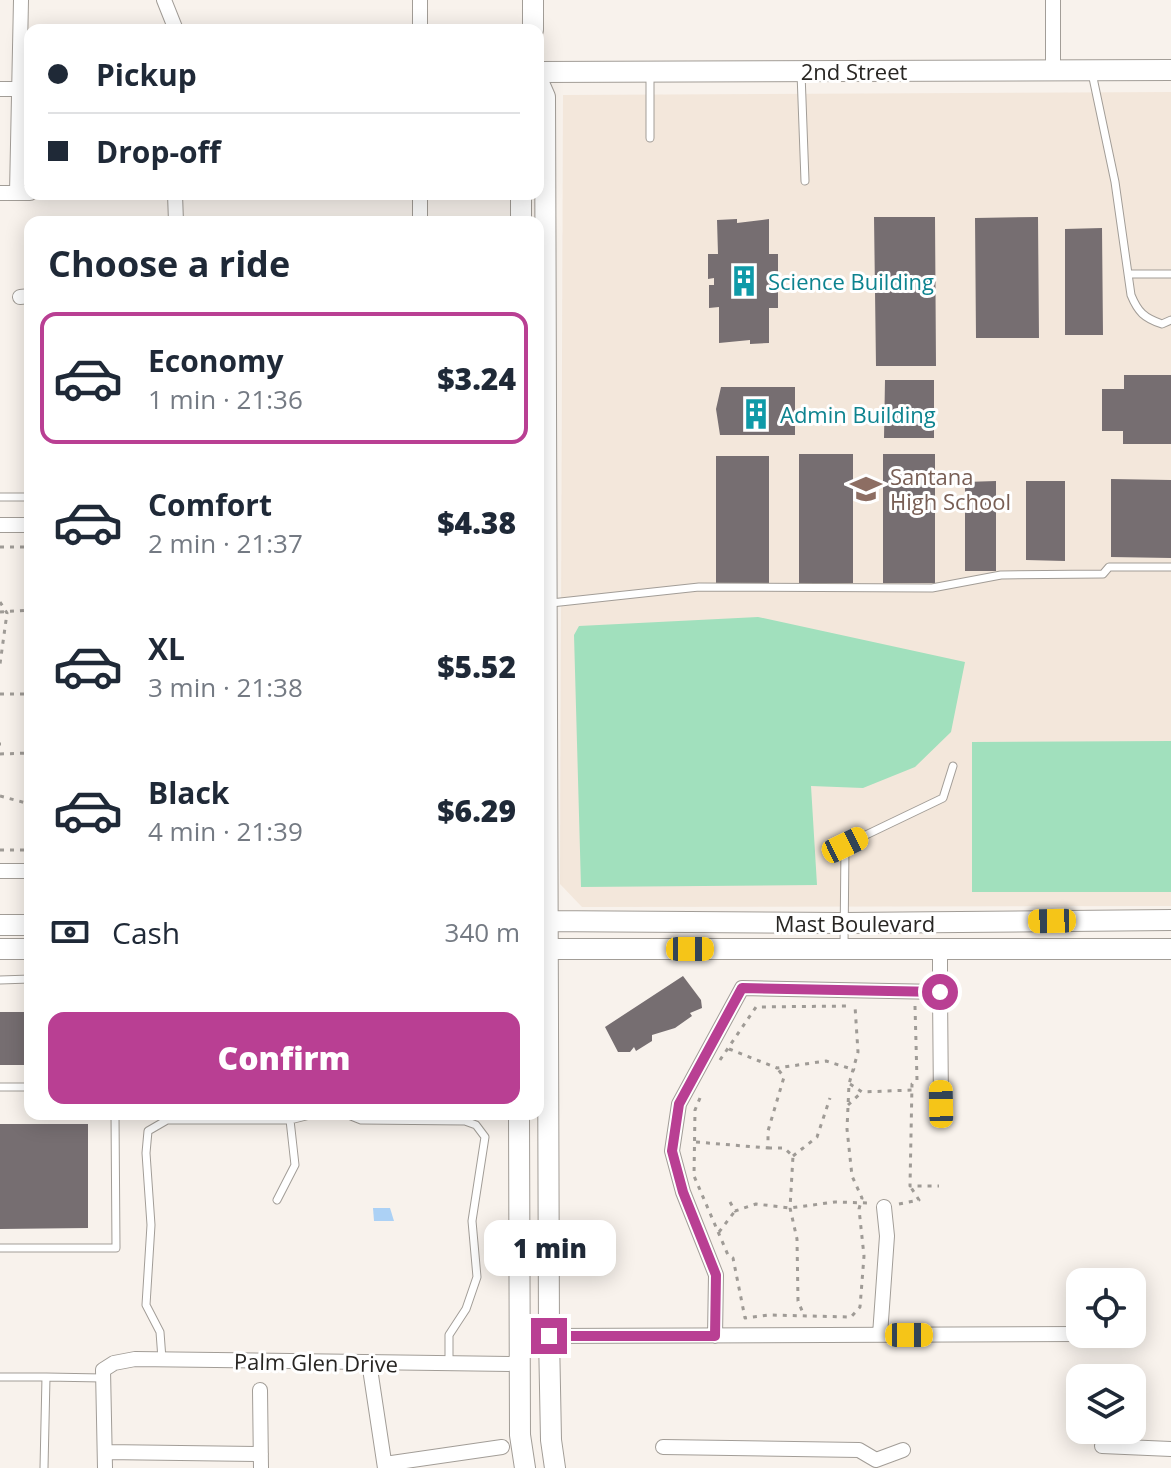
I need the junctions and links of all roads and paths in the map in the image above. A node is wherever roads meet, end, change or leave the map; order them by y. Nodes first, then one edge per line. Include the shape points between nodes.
1 (21, 0) edge
2 (164, 0) edge
3 (420, 0) edge
4 (533, 0) edge
5 (1053, 0) edge
6 (174, 24) edge
7 (420, 24) edge
8 (533, 24) edge
9 (1053, 70) junction
10 (1091, 70) junction
11 (1171, 70) edge
12 (801, 71) junction
13 (544, 72) edge
14 (650, 72) junction
15 (0, 89) edge
16 (22, 89) junction
17 (544, 95) edge
18 (650, 138) dead end
19 (805, 181) dead end
20 (0, 193) edge
21 (24, 193) edge
22 (544, 194) edge
23 (1128, 274) junction
24 (1171, 274) edge
25 (1171, 320) edge
26 (0, 497) edge
27 (24, 497) edge
28 (0, 525) edge
29 (24, 525) edge
30 (544, 530) edge
31 (0, 547) edge
32 (24, 547) edge
33 (1171, 567) edge
34 (0, 602) edge
35 (9, 602) dead end
36 (548, 603) junction
37 (4, 610) edge
38 (2, 642) edge
39 (0, 664) edge
40 (0, 694) edge
41 (24, 694) edge
42 (9, 747) dead end
43 (10, 753) junction
44 (24, 753) edge
45 (0, 754) edge
46 (953, 766) dead end
47 (0, 796) edge
48 (24, 802) edge
49 (16, 842) dead end
50 (0, 850) edge
51 (16, 850) junction
52 (24, 850) edge
53 (0, 871) edge
54 (24, 871) edge
55 (1171, 920) edge
56 (544, 921) edge
57 (844, 923) junction
58 (0, 925) edge
59 (24, 925) edge
60 (0, 949) edge
61 (24, 949) edge
62 (544, 949) edge
63 (844, 949) junction
64 (940, 949) junction
65 (1171, 949) edge
66 (24, 979) edge
67 (0, 980) edge
68 (940, 992) junction
69 (915, 1005) dead end
70 (729, 1049) junction
71 (715, 1066) dead end
72 (777, 1068) junction
73 (855, 1070) junction
74 (849, 1084) junction
75 (0, 1087) edge
76 (24, 1087) edge
77 (704, 1087) dead end
78 (912, 1090) junction
79 (862, 1092) junction
80 (830, 1098) dead end
81 (941, 1104) dead end
82 (848, 1105) junction
83 (115, 1120) edge
84 (290, 1120) joint
85 (361, 1120) edge
86 (519, 1120) edge
87 (696, 1142) junction
88 (768, 1148) junction
89 (793, 1156) junction
90 (939, 1186) dead end
91 (277, 1200) dead end
92 (730, 1202) dead end
93 (861, 1204) junction
94 (884, 1207) dead end
95 (790, 1208) junction
96 (735, 1211) junction
97 (719, 1232) junction
98 (0, 1248) edge
99 (803, 1314) junction
100 (1066, 1334) edge
101 (880, 1335) junction
102 (549, 1336) junction
103 (715, 1336) junction
104 (162, 1359) junction
105 (369, 1362) junction
106 (450, 1364) junction
107 (519, 1364) junction
108 (0, 1377) edge
109 (46, 1377) junction
110 (103, 1378) junction
111 (260, 1390) dead end
112 (1102, 1446) dead end
113 (502, 1447) dead end
114 (663, 1447) dead end
115 (1171, 1449) edge
116 (903, 1450) dead end
117 (105, 1452) junction
118 (261, 1461) edge
119 (554, 1464) edge
120 (876, 1464) edge
121 (385, 1466) edge
122 (44, 1468) edge
123 (105, 1468) edge
124 (525, 1468) edge

1 - 16 street
2 - 6 street
3 - 7 street
4 - 8 main road
5 - 9 street
9 - 10 main road, 2nd Street
9 - 12 main road, 2nd Street
10 - 11 main road, 2nd Street
10 - 23 lane
12 - 14 main road, 2nd Street
12 - 19 lane
13 - 14 main road, 2nd Street
14 - 18 lane
15 - 16 street
16 - 21 street
17 - 22 main road
20 - 21 street
23 - 24 lane
23 - 25 lane via 1137,310 1162,324
26 - 27 lane
28 - 29 street
30 - 36 main road
31 - 32 path
33 - 36 lane via 1001,575 932,588 699,587
34 - 37 path
35 - 37 path
36 - 56 main road
37 - 38 path
38 - 39 path
40 - 41 path
42 - 43 path
43 - 44 path
43 - 45 path
46 - 57 lane via 943,798 845,845
47 - 48 path
49 - 51 path
50 - 51 path
51 - 52 path
53 - 54 street
55 - 57 main road, Mast Boulevard
56 - 57 main road, Mast Boulevard
56 - 62 main road
57 - 63 lane
58 - 59 main road
60 - 61 main road
62 - 63 main road, Mast Boulevard
62 - 102 main road
63 - 64 main road, Mast Boulevard
64 - 65 main road, Mast Boulevard
64 - 68 street
66 - 67 lane
68 - 81 street
68 - 103 street via 742,988 679,1104 672,1151 716,1275
69 - 78 path via 917,1080
70 - 71 path
70 - 72 path
70 - 73 path via 756,1007 855,1006
72 - 73 path via 826,1061
72 - 88 path via 784,1077
73 - 74 path
74 - 79 path
74 - 82 path
75 - 76 lane
77 - 87 path via 695,1110
78 - 79 path
78 - 90 path via 910,1186
79 - 82 path
80 - 89 path via 817,1137
82 - 93 path via 852,1176
83 - 98 lane via 116,1248
84 - 91 lane via 295,1165
84 - 104 lane via 167,1120 148,1131 151,1225 146,1305 160,1332
85 - 106 lane via 465,1121 483,1132 472,1221 477,1285 449,1335
86 - 107 main road
87 - 88 path
87 - 97 path via 694,1176
88 - 89 path via 784,1148
89 - 95 path
92 - 96 path
93 - 95 path
93 - 99 path via 860,1307 851,1317
94 - 101 street
95 - 96 path via 756,1204
95 - 99 path
96 - 97 path
97 - 99 path via 733,1258 745,1318
100 - 101 street
101 - 103 street
102 - 103 street
102 - 119 main road
104 - 105 street, Palm Glen Drive
104 - 110 street, Palm Glen Drive via 114,1363 103,1370
105 - 106 street, Palm Glen Drive
105 - 121 street
106 - 107 street, Palm Glen Drive
107 - 119 main road via 535,1368 542,1447
107 - 124 main road
108 - 109 lane
109 - 110 lane
109 - 122 lane
110 - 117 street
111 - 118 street
112 - 115 street
113 - 121 street
114 - 120 street via 859,1450
116 - 120 street
117 - 118 street
117 - 123 street

